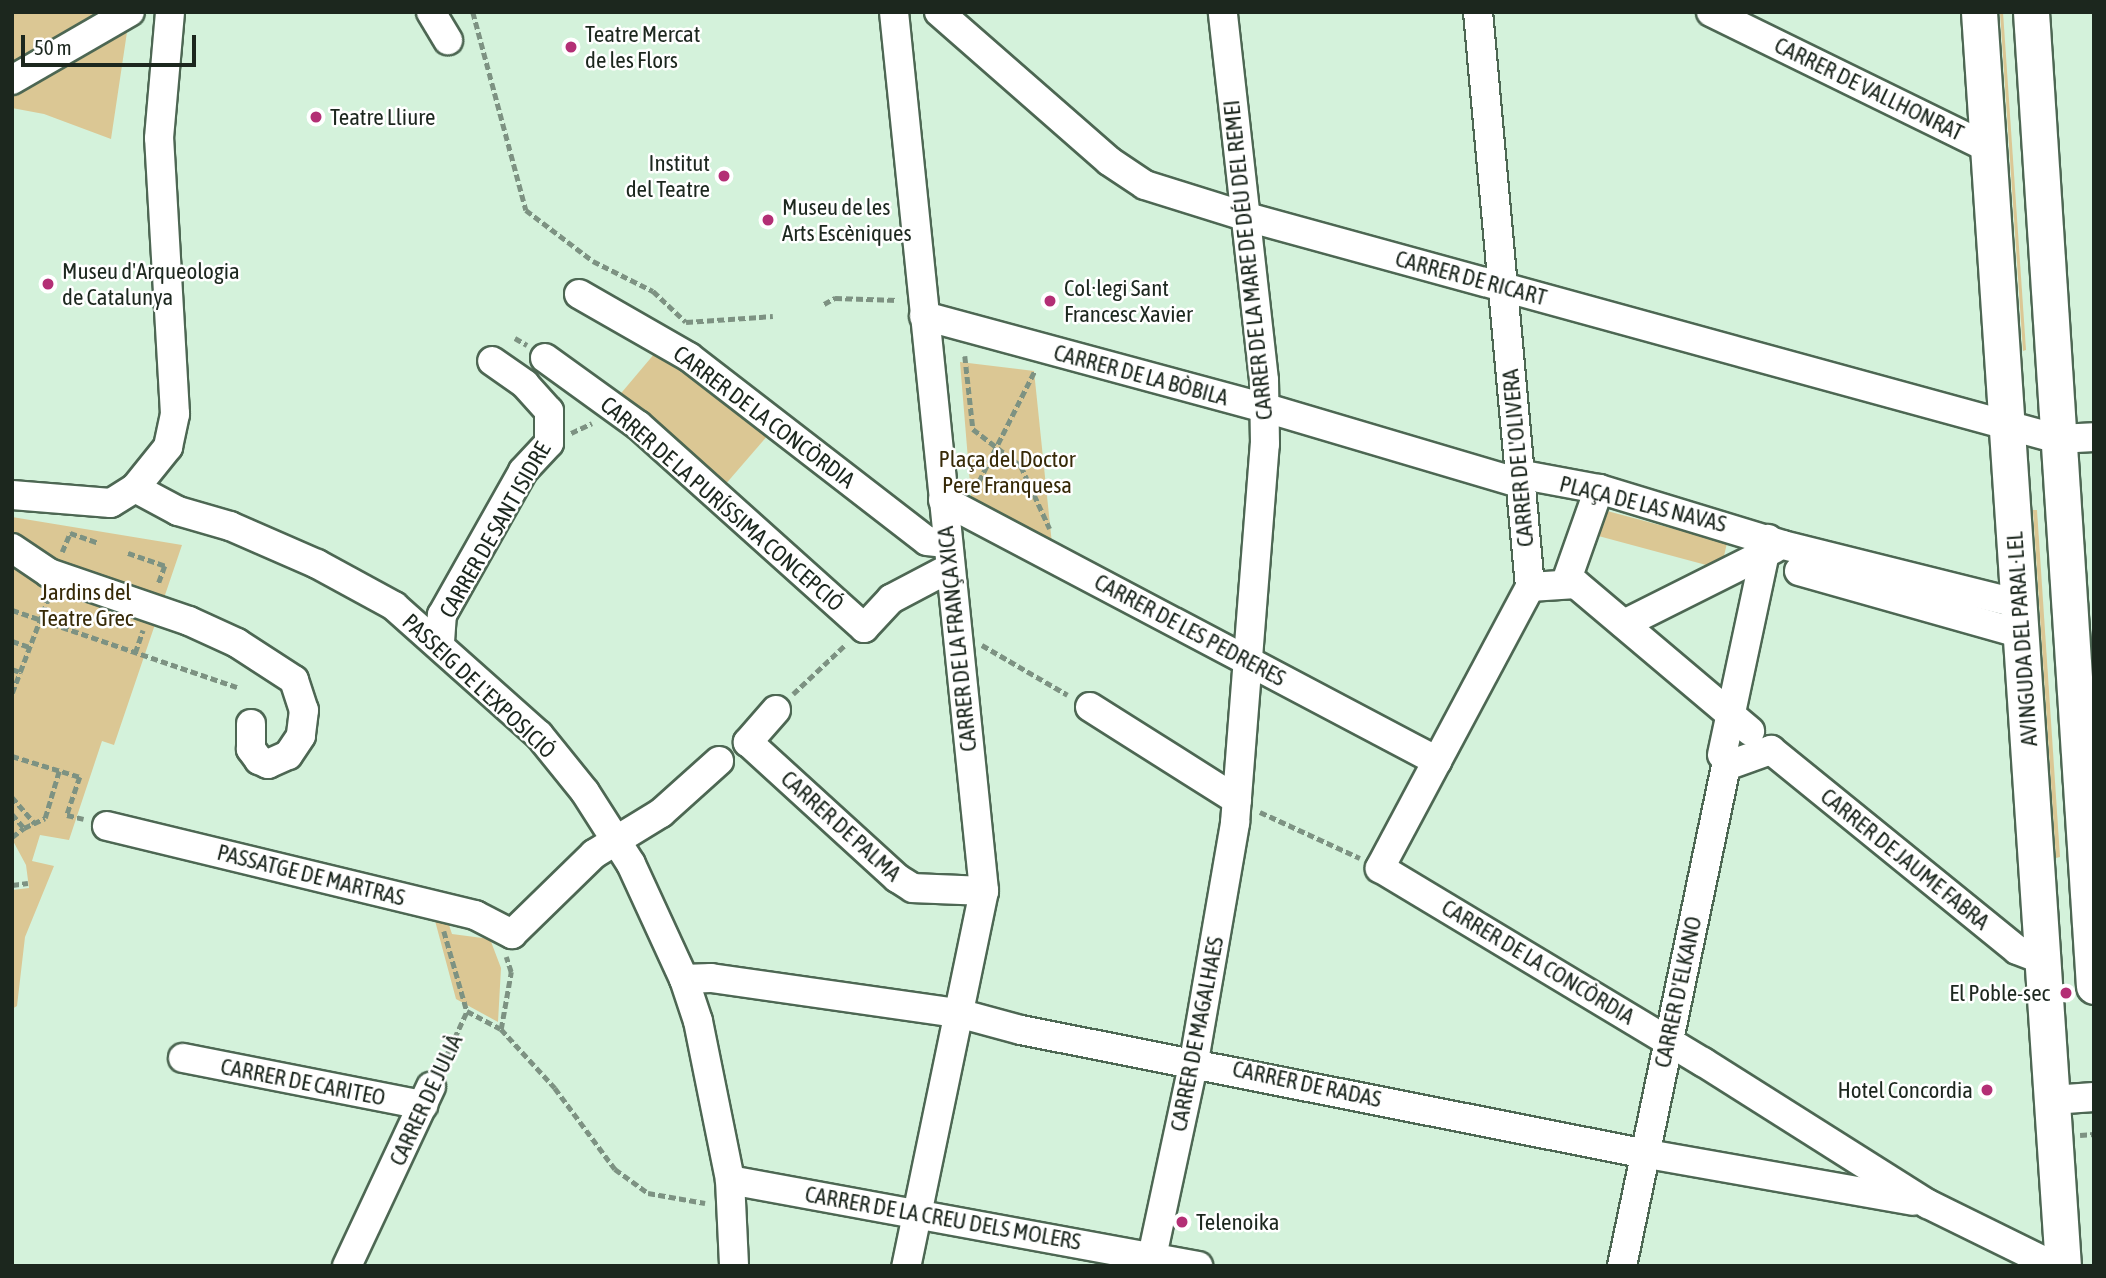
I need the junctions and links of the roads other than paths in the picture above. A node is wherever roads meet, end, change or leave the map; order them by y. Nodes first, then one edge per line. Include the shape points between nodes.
1 (130, 12) edge
2 (170, 12) edge
3 (431, 12) edge
4 (894, 12) edge
5 (939, 12) edge
6 (1223, 12) edge
7 (1478, 12) edge
8 (1711, 12) edge
9 (1979, 12) edge
10 (2031, 12) edge
11 (449, 40) dead end
12 (14, 75) edge
13 (1989, 148) junction
14 (1247, 217) junction
15 (1501, 286) junction
16 (579, 294) dead end
17 (913, 308) junction
18 (545, 358) dead end
19 (492, 361) dead end
20 (1266, 408) junction
21 (2007, 424) junction
22 (2094, 437) edge
23 (2058, 439) junction
24 (1518, 479) junction
25 (135, 488) junction
26 (1599, 489) junction
27 (12, 495) edge
28 (943, 500) junction
29 (1772, 546) junction
30 (12, 548) edge
31 (947, 556) junction
32 (1799, 571) dead end
33 (1566, 582) junction
34 (1530, 587) junction
35 (2020, 619) junction
36 (1624, 624) junction
37 (440, 642) junction
38 (1248, 661) junction
39 (1090, 707) road end
40 (776, 710) road end
41 (251, 724) dead end
42 (1750, 732) junction
43 (1722, 755) dead end
44 (719, 761) dead end
45 (1437, 761) junction
46 (1237, 800) junction
47 (107, 826) dead end
48 (618, 841) junction
49 (984, 891) junction
50 (2092, 934) edge
51 (2043, 960) junction
52 (684, 979) junction
53 (2094, 986) edge
54 (958, 1013) junction
55 (1666, 1039) junction
56 (183, 1058) dead end
57 (1194, 1061) junction
58 (427, 1096) joint
59 (2094, 1097) edge
60 (2052, 1100) junction
61 (1647, 1154) junction
62 (730, 1180) junction
63 (1928, 1204) junction
64 (917, 1213) junction
65 (1151, 1261) edge
66 (2044, 1264) edge
67 (347, 1266) edge
68 (734, 1266) edge
69 (906, 1266) edge
70 (1198, 1266) edge
71 (1622, 1266) edge

1 - 12 street
2 - 25 street via 159,138 175,414 168,447
3 - 11 street
4 - 17 street, CARRER DE LA FRANÇA XICA
5 - 14 street, CARRER DE RICART via 1109,161 1145,185
6 - 14 street, CARRER DE LA MARE DE DÉU DEL REMEI
7 - 15 street, CARRER DE L'OLIVERA
8 - 13 street, CARRER DE VALLHONRAT
9 - 13 main road, AVINGUDA DEL PARAL·LEL
10 - 23 main road
13 - 21 main road, AVINGUDA DEL PARAL·LEL
14 - 15 street, CARRER DE RICART
14 - 20 street, CARRER DE LA MARE DE DÉU DEL REMEI
15 - 21 street, CARRER DE RICART
15 - 24 street, CARRER DE L'OLIVERA
16 - 31 street, CARRER DE LA CONCÒRDIA via 689,357
17 - 20 street, CARRER DE LA BÒBILA
17 - 28 street, CARRER DE LA FRANÇA XICA
18 - 31 street, CARRER DE LA PURÍSSIMA CONCEPCIÓ via 618,411 864,628 891,599
19 - 37 street, CARRER DE SANT ISIDRE via 525,384 550,411 549,443 523,471 442,615
20 - 24 street, CARRER DE LA BÒBILA
20 - 38 street, CARRER DE LA MARE DE DÉU DEL REMEI
21 - 23 street, CARRER DE RICART
21 - 35 main road, AVINGUDA DEL PARAL·LEL
22 - 23 street, CARRER DE RICART
23 - 50 main road
24 - 26 street, PLAÇA DE LAS NAVAS
24 - 34 street, CARRER DE L'OLIVERA
25 - 27 street via 111,503
25 - 37 street, PASSEIG DE L'EXPOSICIÓ via 178,512 230,526 317,564 394,606
26 - 29 street, PLAÇA DE LAS NAVAS
26 - 33 street
28 - 31 street, CARRER DE LA FRANÇA XICA
28 - 38 street, CARRER DE LES PEDRERES
29 - 35 street
29 - 36 street, PLAÇA DE LAS NAVAS
29 - 42 street
30 - 41 street via 49,573 189,621 237,643 294,680 304,710 300,736 288,755 268,764 259,761 251,749
31 - 49 street, CARRER DE LA FRANÇA XICA
32 - 35 street
33 - 34 street
33 - 36 street via 1576,584
34 - 45 street
35 - 51 main road, AVINGUDA DEL PARAL·LEL
36 - 42 street
37 - 48 street, PASSEIG DE L'EXPOSICIÓ via 540,735
38 - 45 street, CARRER DE LES PEDRERES
38 - 46 street, CARRER DE LA MARE DE DÉU DEL REMEI
39 - 46 street
40 - 49 street, CARRER DE PALMA via 748,742 913,888
42 - 43 street
42 - 51 street, CARRER DE JAUME FABRA via 2017,950
42 - 55 street, CARRER D'ELKANO via 1726,766
44 - 48 street via 661,813
45 - 55 street, CARRER DE LA CONCÒRDIA via 1380,868
46 - 57 street, CARRER DE MAGALHAES
47 - 48 street, PASSATGE DE MARTRAS via 475,915 510,943 594,854
48 - 52 street, PASSEIG DE L'EXPOSICIÓ
49 - 54 street, CARRER DE LA FRANÇA XICA
50 - 53 main road
51 - 60 main road, AVINGUDA DEL PARAL·LEL
52 - 54 street, CARRER DE RADAS via 712,978
52 - 62 street, PASSEIG DE L'EXPOSICIÓ via 703,1035
54 - 57 street, CARRER DE RADAS via 1021,1030
54 - 64 street, CARRER DE LA FRANÇA XICA
55 - 61 street, CARRER D'ELKANO
55 - 63 street, CARRER DE LA CONCÒRDIA
56 - 58 street, CARRER DE CARITEO
57 - 61 street, CARRER DE RADAS
57 - 65 street, CARRER DE MAGALHAES
58 - 67 street, CARRER DE JULIÀ
59 - 60 street
60 - 66 main road, AVINGUDA DEL PARAL·LEL
61 - 63 street, CARRER DE RADAS
61 - 71 street, CARRER D'ELKANO
62 - 64 street, CARRER DE LA CREU DELS MOLERS
62 - 68 street, PASSEIG DE L'EXPOSICIÓ
63 - 66 street, CARRER DE LA CONCÒRDIA
64 - 65 street, CARRER DE LA CREU DELS MOLERS
64 - 69 street, CARRER DE LA FRANÇA XICA
65 - 70 street, CARRER DE LA CREU DELS MOLERS

